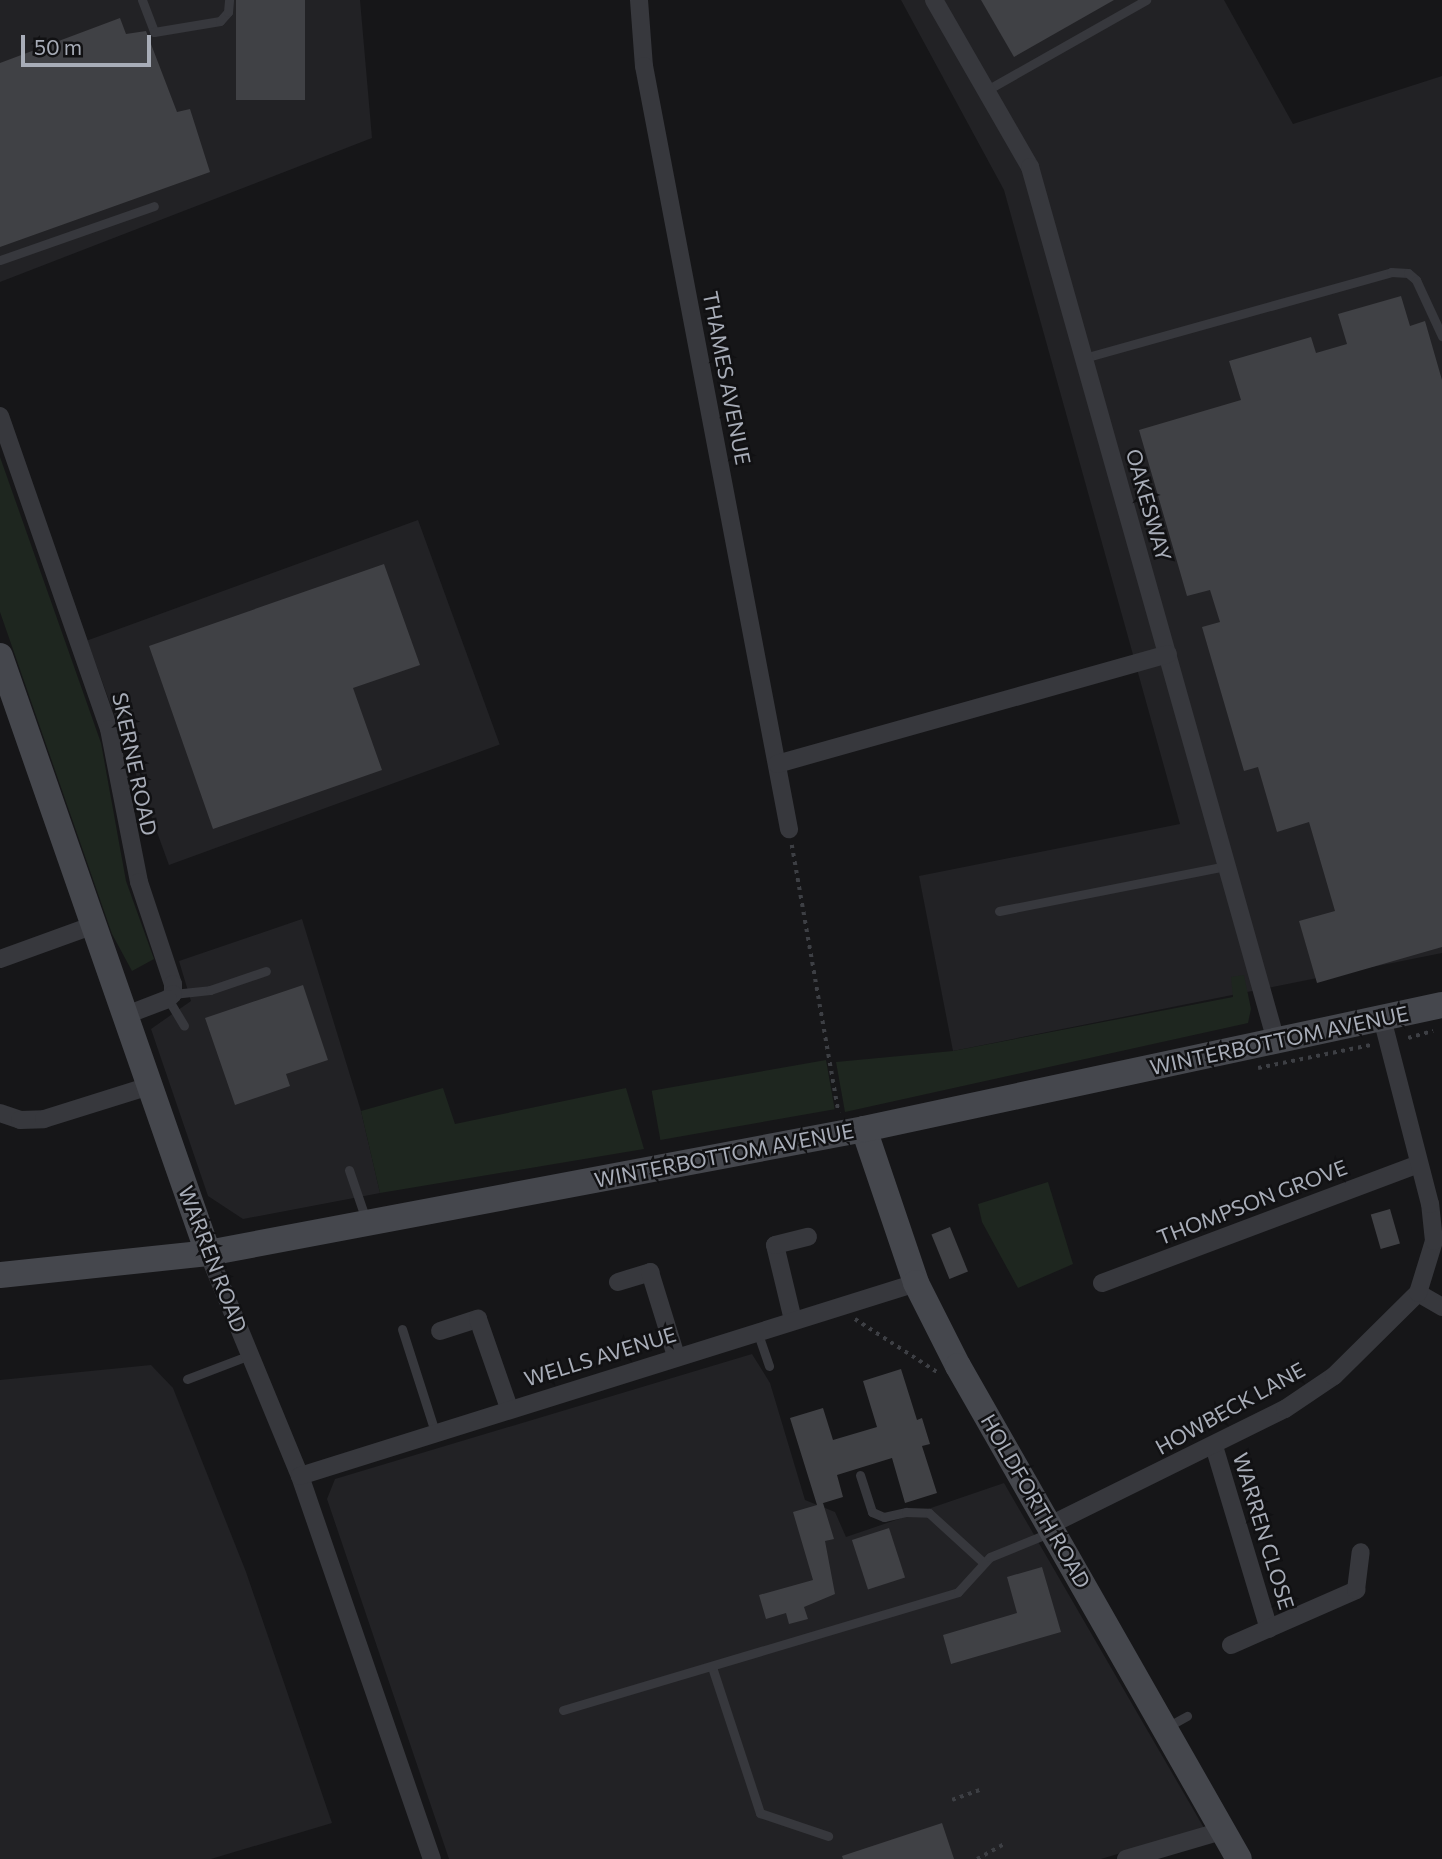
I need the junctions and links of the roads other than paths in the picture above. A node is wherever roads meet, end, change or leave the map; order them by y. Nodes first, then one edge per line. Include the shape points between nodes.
1 (142, 0) edge
2 (229, 0) edge
3 (639, 0) edge
4 (934, 0) edge
5 (1146, 0) edge
6 (987, 90) junction
7 (154, 206) dead end
8 (0, 260) edge
9 (1442, 336) edge
10 (1084, 358) junction
11 (0, 416) edge
12 (1168, 654) junction
13 (0, 656) edge
14 (777, 764) junction
15 (789, 829) road end
16 (1227, 866) junction
17 (999, 911) dead end
18 (94, 925) junction
19 (0, 959) edge
20 (266, 971) dead end
21 (171, 997) junction
22 (1442, 1005) edge
23 (126, 1015) junction
24 (1382, 1018) junction
25 (184, 1026) dead end
26 (1276, 1041) junction
27 (149, 1086) junction
28 (0, 1113) edge
29 (852, 1124) junction
30 (1418, 1164) junction
31 (349, 1170) dead end
32 (366, 1222) junction
33 (808, 1237) dead end
34 (1438, 1242) edge
35 (208, 1253) junction
36 (0, 1275) edge
37 (618, 1282) dead end
38 (916, 1283) junction
39 (1102, 1283) dead end
40 (1418, 1293) junction
41 (1442, 1307) edge
42 (793, 1320) junction
43 (402, 1329) dead end
44 (440, 1331) dead end
45 (757, 1331) junction
46 (250, 1354) junction
47 (676, 1356) junction
48 (769, 1366) dead end
49 (187, 1379) dead end
50 (509, 1408) junction
51 (435, 1432) junction
52 (1214, 1446) junction
53 (860, 1475) dead end
54 (300, 1476) junction
55 (1052, 1528) junction
56 (1361, 1552) dead end
57 (984, 1563) junction
58 (1269, 1629) junction
59 (1231, 1645) dead end
60 (712, 1667) junction
61 (563, 1710) dead end
62 (1222, 1831) junction
63 (828, 1836) dead end
64 (432, 1859) edge
65 (1126, 1859) edge
66 (1239, 1859) edge

1 - 2 lane via 150,28 159,32 220,21 228,12
3 - 14 street, THAMES AVENUE via 644,66
4 - 6 street, OAKESWAY
5 - 6 lane
6 - 10 street, OAKESWAY via 1030,167
7 - 8 lane
9 - 10 lane via 1416,280 1399,271
10 - 12 street, OAKESWAY
11 - 21 street, SKERNE ROAD via 109,729 136,869
12 - 14 street
12 - 16 street, OAKESWAY
13 - 18 street, WARREN ROAD
14 - 15 street, THAMES AVENUE
16 - 17 lane
16 - 26 street, OAKESWAY
18 - 19 street
18 - 23 street, WARREN ROAD
20 - 21 lane via 211,990
21 - 23 street
21 - 25 lane
22 - 24 street, WINTERBOTTOM AVENUE
23 - 27 street, WARREN ROAD
24 - 26 street, WINTERBOTTOM AVENUE
24 - 30 street, HOWBECK LANE
26 - 29 street, WINTERBOTTOM AVENUE
27 - 28 street via 44,1119 20,1120
27 - 35 street, WARREN ROAD
29 - 32 street, WINTERBOTTOM AVENUE
29 - 38 street, HOLDFORTH ROAD
30 - 34 street, HOWBECK LANE
30 - 39 street, THOMPSON GROVE
31 - 32 lane
32 - 35 street, WINTERBOTTOM AVENUE
33 - 42 street via 775,1245
34 - 40 street, HOWBECK LANE
35 - 36 street, WINTERBOTTOM AVENUE
35 - 46 street, WARREN ROAD
37 - 47 street via 650,1272
38 - 42 street, WELLS AVENUE
38 - 55 street, HOLDFORTH ROAD
40 - 41 street
40 - 52 street, HOWBECK LANE via 1334,1376 1285,1409
42 - 45 street, WELLS AVENUE
43 - 51 lane
44 - 50 street via 478,1319
45 - 47 street, WELLS AVENUE
45 - 48 lane
46 - 49 lane
46 - 54 street, WARREN ROAD
47 - 50 street, WELLS AVENUE
50 - 51 street, WELLS AVENUE
51 - 54 street, WELLS AVENUE
52 - 55 street, HOWBECK LANE
52 - 58 street, WARREN CLOSE
53 - 57 lane via 872,1512 884,1517 906,1511 929,1513
54 - 64 street, WARREN ROAD
55 - 57 lane
55 - 62 street, HOLDFORTH ROAD via 1176,1722
56 - 58 street, WARREN CLOSE via 1356,1590
57 - 60 lane via 958,1592
58 - 59 street, WARREN CLOSE
60 - 61 lane
60 - 63 lane via 760,1813
62 - 65 street
62 - 66 street, HOLDFORTH ROAD

